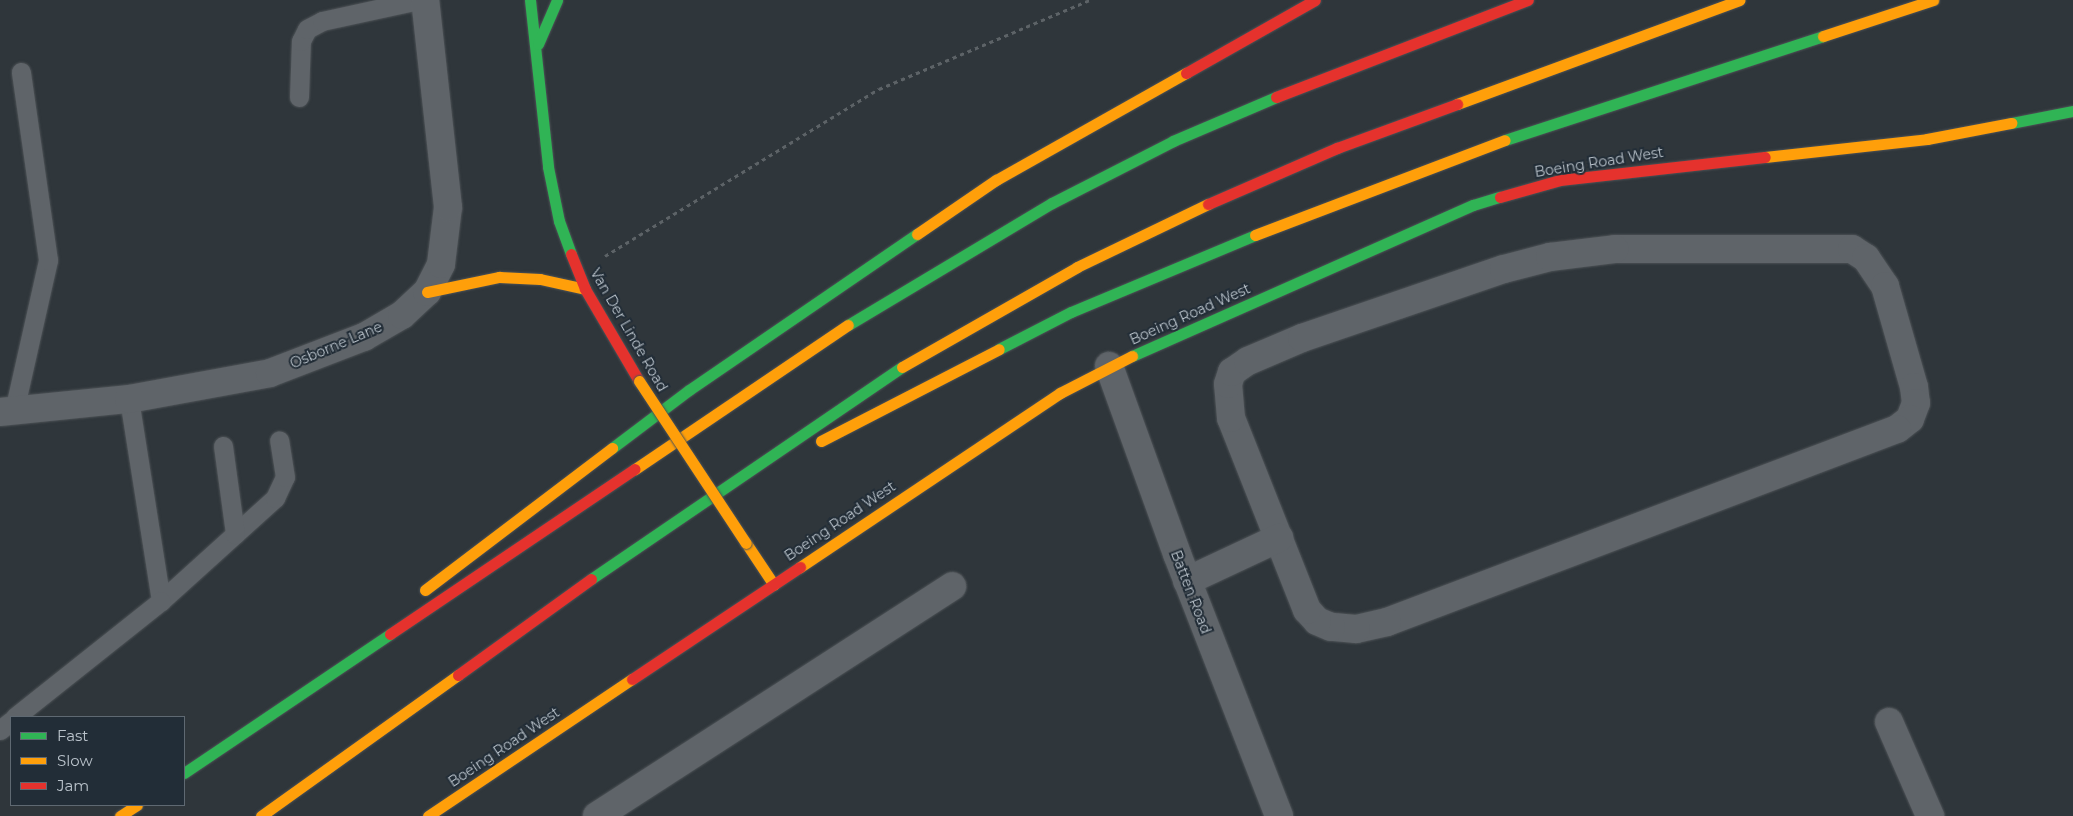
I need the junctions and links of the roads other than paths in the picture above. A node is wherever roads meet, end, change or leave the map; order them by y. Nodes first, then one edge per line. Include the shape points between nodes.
1 (418, 0) edge
2 (425, 0) edge
3 (530, 0) edge
4 (557, 0) edge
5 (1315, 0) edge
6 (1528, 0) edge
7 (1739, 0) edge
8 (1933, 0) edge
9 (534, 57) junction
10 (21, 72) dead end
11 (299, 97) dead end
12 (2073, 111) edge
13 (585, 289) junction
14 (427, 292) junction
15 (1109, 366) junction
16 (129, 399) junction
17 (7, 412) edge
18 (279, 440) dead end
19 (223, 446) dead end
20 (668, 524) junction
21 (235, 534) junction
22 (1279, 538) junction
23 (1187, 581) junction
24 (774, 584) junction
25 (952, 586) dead end
26 (161, 600) junction
27 (412, 601) dead end
28 (397, 613) dead end
29 (276, 710) junction
30 (16, 716) edge
31 (10, 721) edge
32 (1889, 722) dead end
33 (0, 730) edge
34 (185, 772) edge
35 (135, 806) edge
36 (120, 816) edge
37 (261, 816) edge
38 (428, 816) edge
39 (597, 816) edge
40 (1279, 816) edge
41 (1930, 816) edge

1 - 11 lane via 322,21 307,29 301,41
2 - 14 street, Osborne Lane via 448,207 441,264
3 - 9 main road, Van Der Linde Road
4 - 9 main road via 549,11
5 - 27 main road via 996,180 689,390
6 - 29 main road via 1302,86 1182,137 1052,204 855,321
7 - 20 main road via 1337,148 1200,207 1077,267 900,368
8 - 20 main road via 1532,130 1344,198 1071,312 809,447
9 - 13 main road, Van Der Linde Road via 548,167 559,220
10 - 17 lane via 48,260
12 - 15 main road, Boeing Road West via 1927,138 1595,175 1514,191 1473,205
13 - 14 main road via 540,279 499,278
13 - 24 main road, Van Der Linde Road, bridge via 639,381
14 - 16 street, Osborne Lane via 402,315 364,336 270,373
15 - 23 street, Batten Road
15 - 24 main road, Boeing Road West via 1015,422
16 - 17 street, Osborne Lane
16 - 26 lane
18 - 21 lane via 285,477 282,488
19 - 21 lane
20 - 37 main road
21 - 26 lane
22 - 22 street via 1307,610 1331,627 1356,629 1387,622 1897,429 1910,419 1916,402 1885,286 1866,258 1852,249 1615,249 1550,257 1504,270 1302,338 1248,361 1232,372 1228,384 1231,418
22 - 23 street
23 - 40 street, Batten Road
24 - 38 main road, Boeing Road West
25 - 39 street
26 - 30 lane
28 - 29 main road
29 - 34 main road
31 - 33 lane
32 - 41 street
35 - 36 main road

